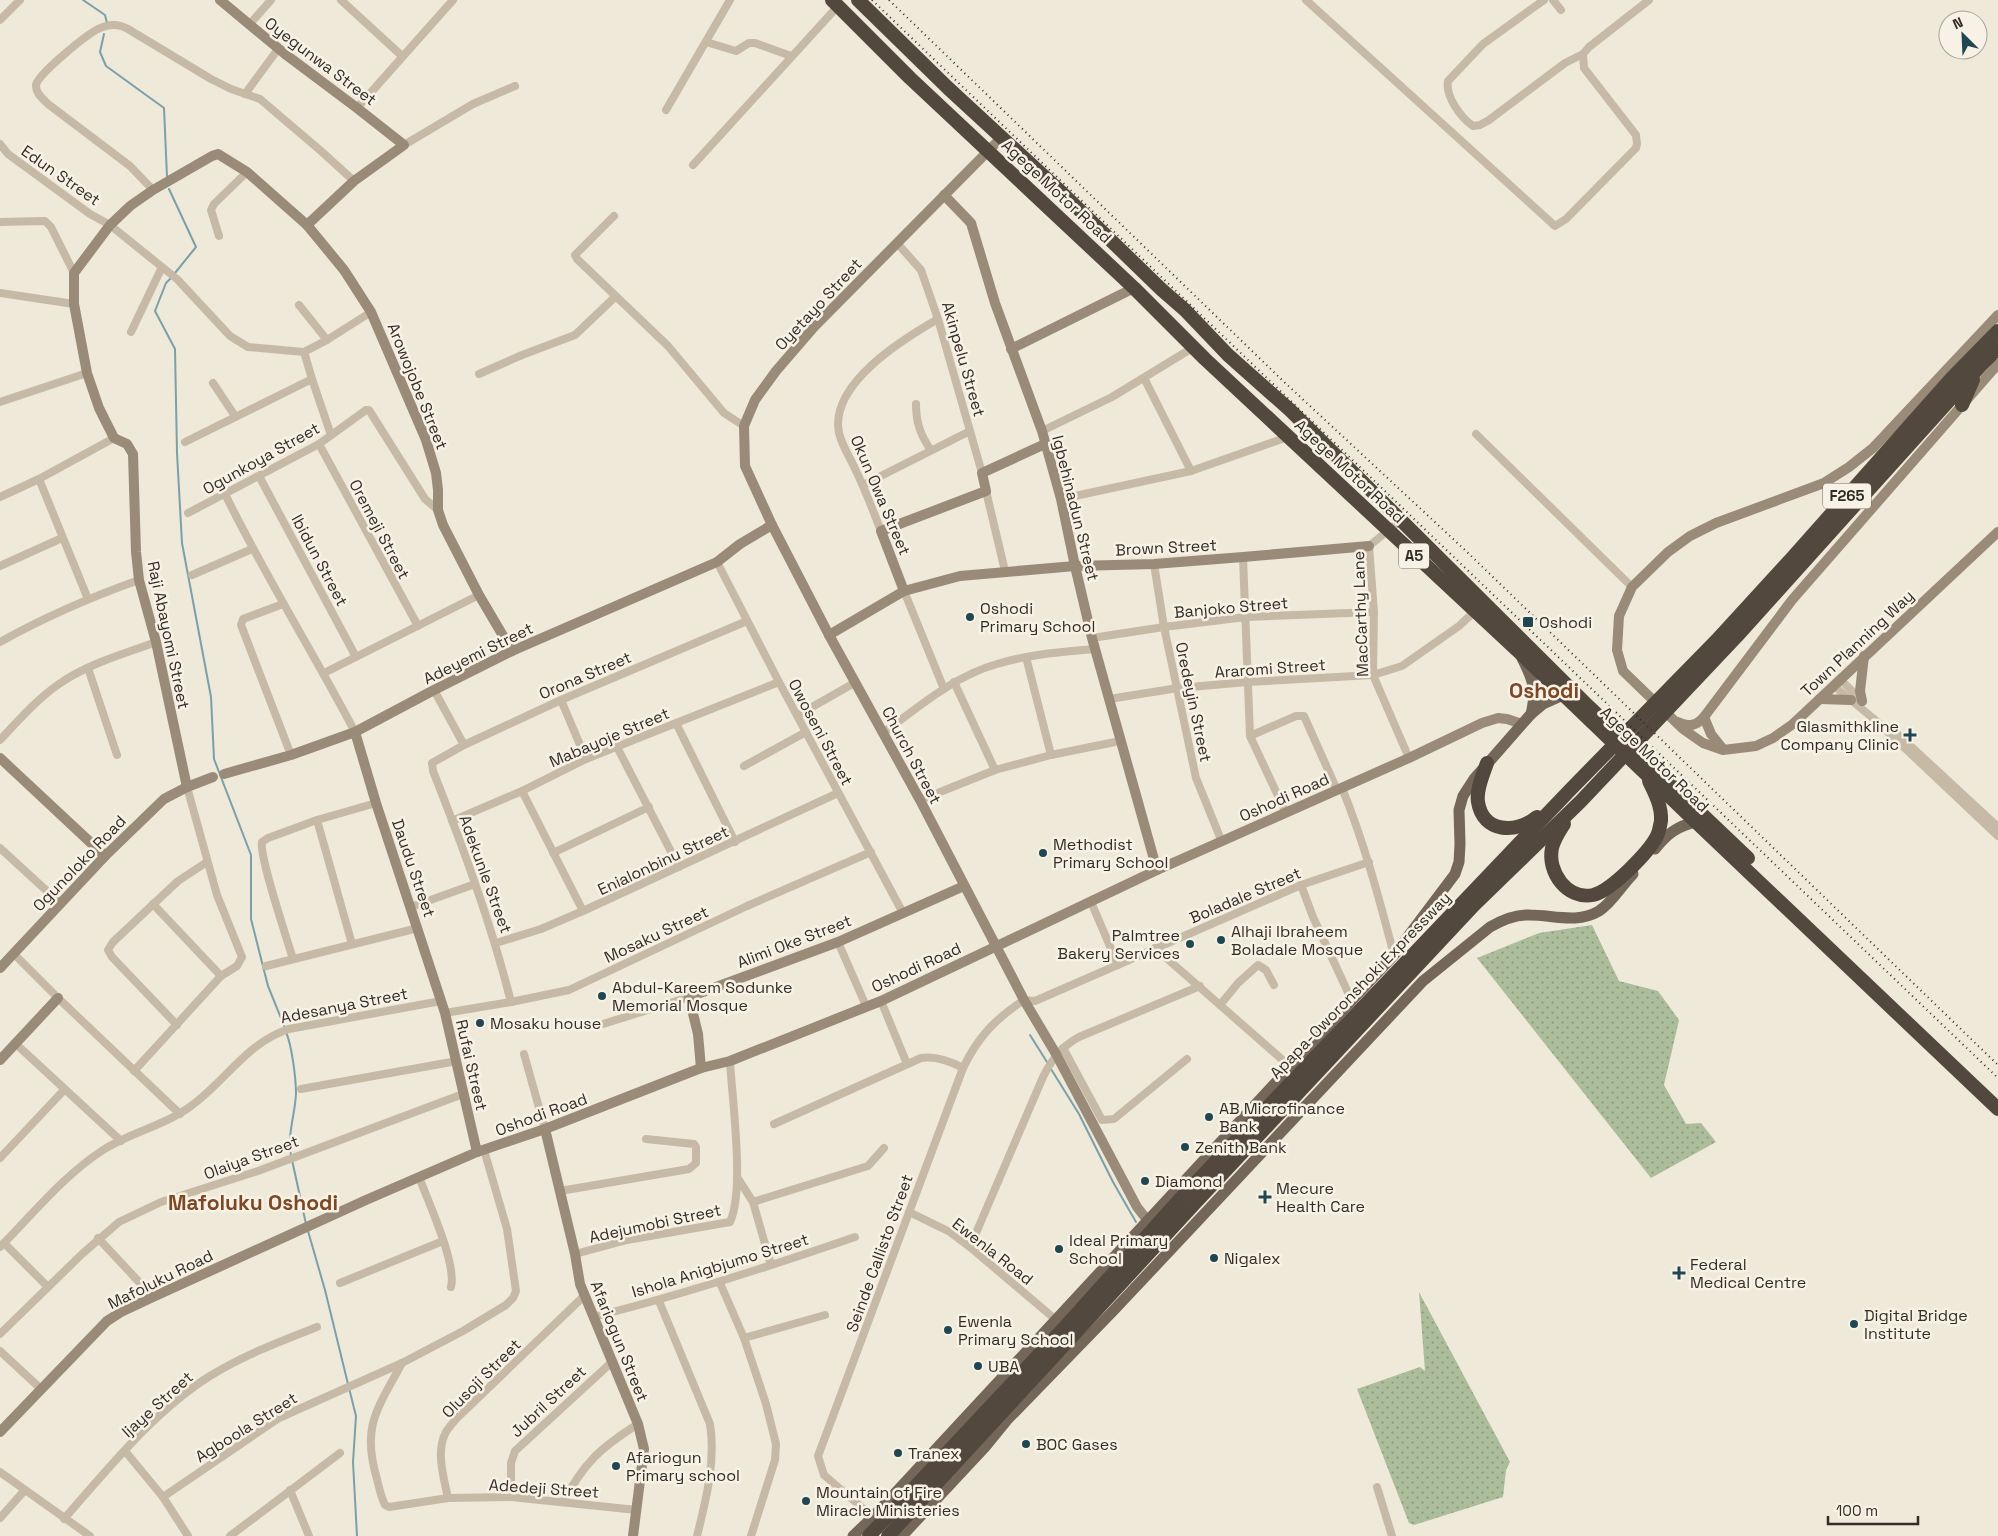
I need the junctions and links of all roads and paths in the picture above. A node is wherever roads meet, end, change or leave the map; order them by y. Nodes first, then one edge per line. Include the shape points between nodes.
1 (20, 0) edge
2 (220, 0) edge
3 (271, 0) edge
4 (341, 0) edge
5 (730, 0) edge
6 (858, 0) edge
7 (1306, 0) edge
8 (1544, 0) edge
9 (1553, 0) edge
10 (1649, 0) edge
11 (450, 1) edge
12 (835, 3) edge
13 (1560, 10) dead end
14 (0, 20) edge
15 (248, 25) junction
16 (706, 42) junction
17 (278, 49) junction
18 (1583, 54) junction
19 (402, 56) junction
20 (791, 56) junction
21 (515, 86) dead end
22 (245, 94) junction
23 (357, 108) junction
24 (666, 110) dead end
25 (1002, 138) junction
26 (0, 144) edge
27 (404, 145) junction
28 (989, 151) junction
29 (693, 164) dead end
30 (246, 172) junction
31 (354, 181) junction
32 (153, 190) junction
33 (944, 195) junction
34 (614, 216) dead end
35 (0, 222) edge
36 (110, 225) junction
37 (307, 225) junction
38 (219, 236) dead end
39 (897, 243) junction
40 (162, 266) junction
41 (74, 272) junction
42 (1134, 288) junction
43 (0, 293) edge
44 (615, 296) junction
45 (74, 304) junction
46 (299, 304) dead end
47 (371, 312) junction
48 (1998, 315) edge
49 (938, 319) junction
50 (1998, 331) edge
51 (131, 332) dead end
52 (327, 340) junction
53 (1194, 347) junction
54 (1998, 348) edge
55 (1011, 349) junction
56 (304, 352) junction
57 (1998, 364) edge
58 (1980, 366) junction
59 (87, 373) junction
60 (478, 374) dead end
61 (1144, 378) junction
62 (1946, 378) junction
63 (312, 379) junction
64 (213, 384) dead end
65 (1973, 389) junction
66 (1923, 395) joint
67 (0, 402) edge
68 (916, 404) dead end
69 (1946, 404) junction
70 (1962, 405) joint
71 (235, 416) junction
72 (744, 426) junction
73 (970, 431) junction
74 (1042, 432) junction
75 (1476, 434) dead end
76 (331, 435) junction
77 (1288, 437) junction
78 (114, 438) junction
79 (184, 442) dead end
80 (319, 444) junction
81 (1045, 444) junction
82 (930, 450) junction
83 (1191, 471) junction
84 (982, 473) junction
85 (259, 476) junction
86 (39, 479) junction
87 (863, 485) junction
88 (986, 491) junction
89 (225, 494) junction
90 (0, 497) edge
91 (1061, 499) junction
92 (438, 510) junction
93 (188, 513) dead end
94 (1401, 520) junction
95 (772, 525) junction
96 (1387, 530) junction
97 (881, 531) junction
98 (1998, 532) edge
99 (62, 538) junction
100 (1369, 546) junction
101 (252, 549) junction
102 (1243, 557) junction
103 (717, 562) junction
104 (1154, 564) junction
105 (0, 566) edge
106 (1075, 566) junction
107 (1004, 571) junction
108 (192, 575) dead end
109 (139, 580) junction
110 (1632, 588) junction
111 (904, 591) junction
112 (479, 595) junction
113 (88, 598) junction
114 (283, 604) junction
115 (1374, 612) junction
116 (1474, 612) junction
117 (1246, 617) junction
118 (747, 621) junction
119 (418, 626) junction
120 (1164, 627) junction
121 (829, 635) junction
122 (1092, 638) junction
123 (0, 642) edge
124 (156, 642) junction
125 (1095, 649) junction
126 (512, 651) junction
127 (1519, 652) junction
128 (1864, 656) junction
129 (356, 657) junction
130 (1026, 657) junction
131 (88, 668) junction
132 (324, 673) junction
133 (1373, 675) junction
134 (778, 682) junction
135 (856, 682) junction
136 (954, 682) junction
137 (1248, 682) junction
138 (1837, 682) junction
139 (1178, 688) junction
140 (434, 690) junction
141 (944, 690) junction
142 (1564, 695) junction
143 (1109, 699) junction
144 (1820, 699) junction
145 (561, 700) junction
146 (1851, 700) junction
147 (1866, 705) junction
148 (1530, 714) junction
149 (798, 715) junction
150 (1704, 717) junction
151 (1672, 720) junction
152 (676, 723) junction
153 (1522, 724) junction
154 (355, 732) junction
155 (806, 732) junction
156 (883, 733) junction
157 (1250, 736) junction
158 (0, 740) edge
159 (1120, 741) junction
160 (464, 744) junction
161 (617, 747) junction
162 (1723, 750) junction
163 (117, 755) dead end
164 (291, 755) junction
165 (1051, 755) junction
166 (0, 758) edge
167 (1409, 758) junction
168 (436, 759) joint
169 (586, 759) junction
170 (1487, 763) junction
171 (744, 766) dead end
172 (995, 770) junction
173 (224, 774) joint
174 (213, 777) joint
175 (1648, 778) junction
176 (187, 787) junction
177 (1339, 789) junction
178 (1570, 790) junction
179 (522, 791) junction
180 (838, 793) junction
181 (920, 800) junction
182 (1581, 801) junction
183 (376, 803) junction
184 (649, 807) junction
185 (1286, 813) junction
186 (317, 820) junction
187 (452, 821) junction
188 (1696, 822) junction
189 (1998, 828) edge
190 (1998, 836) edge
191 (736, 842) junction
192 (1222, 842) junction
193 (0, 848) edge
194 (871, 852) junction
195 (553, 853) junction
196 (105, 856) junction
197 (207, 862) junction
198 (1369, 862) junction
199 (679, 867) junction
200 (1157, 870) junction
201 (475, 884) junction
202 (1301, 885) junction
203 (964, 886) junction
204 (1091, 902) junction
205 (60, 903) junction
206 (153, 904) junction
207 (1790, 905) junction
208 (411, 906) junction
209 (583, 911) junction
210 (903, 913) junction
211 (418, 928) junction
212 (838, 942) junction
213 (496, 943) junction
214 (352, 944) junction
215 (996, 946) junction
216 (1155, 948) junction
217 (14, 954) junction
218 (1394, 955) junction
219 (293, 958) junction
220 (1118, 964) junction
221 (266, 966) dead end
222 (0, 968) edge
223 (221, 976) junction
224 (1274, 985) dead end
225 (1200, 986) junction
226 (689, 997) junction
227 (58, 998) junction
228 (441, 1000) junction
229 (1024, 1000) junction
230 (881, 1001) junction
231 (1352, 1001) junction
232 (511, 1002) junction
233 (1220, 1005) junction
234 (866, 1006) junction
235 (444, 1013) junction
236 (603, 1024) dead end
237 (177, 1025) junction
238 (16, 1044) junction
239 (524, 1054) dead end
240 (1054, 1058) junction
241 (1187, 1059) dead end
242 (0, 1060) edge
243 (457, 1061) junction
244 (730, 1061) junction
245 (907, 1064) junction
246 (701, 1068) junction
247 (963, 1068) junction
248 (134, 1071) junction
249 (1295, 1071) junction
250 (301, 1089) dead end
251 (64, 1090) junction
252 (463, 1094) junction
253 (1998, 1097) edge
254 (1998, 1109) edge
255 (180, 1114) junction
256 (774, 1124) dead end
257 (545, 1129) junction
258 (646, 1139) dead end
259 (121, 1141) junction
260 (884, 1148) dead end
261 (481, 1151) junction
262 (0, 1158) edge
263 (419, 1177) junction
264 (737, 1177) junction
265 (560, 1191) junction
266 (754, 1202) junction
267 (909, 1212) junction
268 (1148, 1221) junction
269 (312, 1224) joint
270 (854, 1237) dead end
271 (98, 1238) junction
272 (443, 1240) junction
273 (2, 1245) edge
274 (970, 1247) junction
275 (575, 1254) junction
276 (771, 1265) junction
277 (720, 1282) junction
278 (340, 1284) dead end
279 (48, 1287) junction
280 (451, 1287) dead end
281 (584, 1296) junction
282 (153, 1297) junction
283 (659, 1301) junction
284 (825, 1315) dead end
285 (593, 1317) junction
286 (1055, 1319) junction
287 (317, 1326) dead end
288 (0, 1334) edge
289 (744, 1338) junction
290 (0, 1351) edge
291 (613, 1361) junction
292 (402, 1363) junction
293 (42, 1389) junction
294 (1003, 1418) junction
295 (638, 1424) junction
296 (0, 1432) edge
297 (125, 1451) junction
298 (340, 1452) dead end
299 (0, 1472) edge
300 (1377, 1487) dead end
301 (24, 1490) junction
302 (290, 1490) junction
303 (163, 1497) junction
304 (511, 1497) junction
305 (448, 1498) junction
306 (563, 1502) junction
307 (637, 1510) junction
308 (873, 1517) junction
309 (0, 1518) edge
310 (64, 1519) junction
311 (307, 1535) edge
312 (90, 1536) edge
313 (188, 1536) edge
314 (230, 1536) edge
315 (633, 1536) edge
316 (697, 1536) edge
317 (750, 1536) edge
318 (853, 1536) edge
319 (869, 1536) edge
320 (888, 1536) edge
321 (902, 1536) edge
322 (1392, 1536) edge

1 - 14 street
2 - 15 street, Oyegunwa Street
3 - 15 street
4 - 19 street
5 - 16 street
6 - 25 highway, Agege Motor Road / A5
7 - 18 street via 1555,226 1566,220 1637,144 1633,131 1584,68
8 - 18 street via 1483,44 1448,81 1449,95 1467,122 1473,126 1489,120 1566,62
9 - 13 street
10 - 18 street
11 - 19 street
12 - 20 street
12 - 28 highway, Agege Motor Road / A5
15 - 17 street, Oyegunwa Street
16 - 20 street via 736,51 755,43
16 - 24 street
17 - 22 street
17 - 23 street, Oyegunwa Street
19 - 23 street
20 - 29 street
21 - 27 street via 473,104
22 - 31 street via 260,100
22 - 32 street via 211,79 121,25 112,24 84,38 40,76 36,86 41,98 130,166
23 - 27 street, Oyegunwa Street
25 - 28 street, Oyetayo Street
25 - 94 highway, Agege Motor Road / A5 via 1186,310 1228,355 1290,410
26 - 36 street, Edun Street via 15,160
27 - 31 street
28 - 33 street, Oyetayo Street
28 - 42 highway, Agege Motor Road / A5
30 - 32 street, Arowojobe Street via 218,154
30 - 37 street, Arowojobe Street
30 - 38 street via 211,210
31 - 37 street
32 - 36 street
33 - 39 street, Oyetayo Street
33 - 55 street, Igbehinadun Street via 971,223
34 - 44 street via 575,256
35 - 41 street via 45,221
36 - 40 street, Edun Street
36 - 41 street
37 - 47 street, Arowojobe Street via 344,270
39 - 49 street, Akinpelu Street via 921,270
39 - 72 street, Oyetayo Street via 814,327 776,371 755,400
40 - 51 street
40 - 56 street, Edun Street via 230,336 248,347
41 - 45 street
42 - 53 highway, Agege Motor Road / A5
42 - 55 street
43 - 45 street
44 - 60 street via 575,335
44 - 72 street via 668,346 724,413
45 - 59 street
46 - 52 street
47 - 52 street
47 - 92 street, Arowojobe Street via 428,446 438,490
48 - 62 street, Apapa-Oworonshoki Expressway
49 - 73 street, Akinpelu Street
49 - 87 street, Okun Owa Street via 905,337 875,361 841,405 839,434
50 - 62 highway, Apapa-Oworonshoki Expressway / F265
52 - 56 street
53 - 61 street
53 - 77 highway, Agege Motor Road / A5
54 - 58 highway, Apapa-Oworonshoki Expressway / F265
55 - 74 street, Igbehinadun Street
56 - 63 street
57 - 65 street
58 - 65 highway
58 - 69 highway, Apapa-Oworonshoki Expressway / F265
59 - 67 street
59 - 78 street
61 - 74 street
61 - 83 street
62 - 66 highway
62 - 178 highway, Apapa-Oworonshoki Expressway / F265 via 1922,412 1793,557 1697,661
63 - 71 street
63 - 76 street
64 - 71 street
65 - 69 highway
65 - 70 highway
66 - 110 street via 1873,448 1849,467 1824,483 1716,523 1690,536 1668,552
68 - 82 street via 920,434
69 - 182 highway, Apapa-Oworonshoki Expressway / F265
70 - 150 street via 1792,600
71 - 79 street
72 - 95 street, Oyetayo Street via 745,466
73 - 82 street
73 - 84 street, Akinpelu Street
74 - 81 street, Igbehinadun Street
75 - 110 street
76 - 80 street, Ogunkoya Street
76 - 92 street, Ogunkoya Street via 369,410 425,499
77 - 83 street
77 - 96 highway, Agege Motor Road / A5
78 - 86 street
78 - 109 street, Raji Abayomi Street via 127,444 133,454
80 - 85 street, Ogunkoya Street
80 - 119 street, Oremeji Street
81 - 84 street
81 - 91 street, Igbehinadun Street
82 - 87 street
83 - 91 street
84 - 88 street, Akinpelu Street
85 - 89 street, Ogunkoya Street
85 - 129 street, Ibidun Street
86 - 90 street
86 - 99 street
87 - 97 street, Okun Owa Street
88 - 97 street
88 - 107 street
89 - 93 street, Ogunkoya Street
89 - 101 street
91 - 106 street, Igbehinadun Street
92 - 112 street, Arowojobe Street
94 - 96 street, MacCarthy Lane
94 - 207 highway, Agege Motor Road / A5
95 - 103 street, Adeyemi Street
95 - 121 street, Church Street
96 - 100 street, MacCarthy Lane
96 - 116 highway, Agege Motor Road / A5
97 - 111 street, Okun Owa Street
98 - 128 street, Town Planning Way
99 - 105 street
99 - 113 street
100 - 102 street, Brown Street
100 - 115 street, MacCarthy Lane
101 - 108 street
101 - 114 street
102 - 104 street, Brown Street
102 - 117 street
103 - 118 street, Owoseni Street
103 - 126 street, Adeyemi Street
104 - 106 street, Brown Street
104 - 120 street, Oredeyin Street
106 - 107 street, Brown Street
106 - 122 street, Igbehinadun Street
107 - 111 street, Brown Street via 960,576
109 - 113 street
109 - 124 street, Raji Abayomi Street
110 - 151 street via 1617,627 1619,661 1629,678
111 - 121 street, Brown Street
111 - 141 street, Okun Owa Street
112 - 119 street
112 - 126 street, Arowojobe Street
113 - 123 street
114 - 132 street
114 - 164 street via 243,619 241,625
115 - 117 street, Banjoko Street
115 - 133 street, MacCarthy Lane
116 - 127 highway, Agege Motor Road / A5
116 - 133 street, Araromi Street via 1402,666
117 - 120 street, Banjoko Street
117 - 137 street
118 - 134 street, Owoseni Street
118 - 145 street, Orona Street
119 - 129 street
120 - 122 street, Banjoko Street
120 - 139 street, Oredeyin Street
121 - 135 street, Church Street
122 - 125 street, Igbehinadun Street
124 - 131 street
124 - 176 street, Raji Abayomi Street
125 - 130 street
125 - 143 street, Igbehinadun Street
126 - 140 street, Adeyemi Street
127 - 142 highway, Agege Motor Road / A5
127 - 148 main road, Apapa-Oworonshoki Expressway via 1534,688
128 - 138 street, Town Planning Way
128 - 147 street via 1860,680
129 - 132 street
130 - 136 street via 996,664
130 - 165 street
131 - 158 street via 59,684
131 - 163 street
132 - 154 street
133 - 137 street, Araromi Street
133 - 167 street, MacCarthy Lane
134 - 149 street, Owoseni Street
134 - 152 street, Mabayoje Street
135 - 149 street
135 - 156 street, Church Street
136 - 141 street
136 - 172 street
137 - 139 street, Araromi Street
137 - 157 street
138 - 144 street, Town Planning Way
138 - 146 street
138 - 147 street
139 - 143 street, Araromi Street
139 - 192 street, Oredeyin Street via 1196,778
140 - 154 street, Adeyemi Street
140 - 160 street
141 - 156 street
142 - 148 main road, Apapa-Oworonshoki Expressway
142 - 175 highway, Agege Motor Road / A5
143 - 159 street, Igbehinadun Street
144 - 146 street
144 - 162 street, Town Planning Way via 1773,738 1756,746
145 - 160 street, Orona Street
145 - 169 street
146 - 190 street
147 - 189 street
148 - 153 main road, Apapa-Oworonshoki Expressway
149 - 155 street, Owoseni Street
150 - 151 street via 1697,725 1690,726
150 - 162 street
151 - 162 street via 1703,743
152 - 161 street, Mabayoje Street
152 - 191 street
153 - 167 street, Oshodi Road via 1498,718
153 - 170 main road, Apapa-Oworonshoki Expressway
154 - 164 street, Adeyemi Street
154 - 183 street, Daudu Street
155 - 171 street
155 - 180 street, Owoseni Street
156 - 181 street, Church Street
157 - 177 street via 1296,716 1304,716
157 - 185 street
159 - 165 street
159 - 200 street, Igbehinadun Street
160 - 168 street, Orona Street
161 - 169 street, Mabayoje Street
161 - 184 street
164 - 173 street, Adeyemi Street
165 - 172 street
166 - 196 street
167 - 177 street, Oshodi Road
168 - 187 street, Adekunle Street via 431,767
169 - 179 street, Mabayoje Street
170 - 178 highway via 1478,801 1480,811 1496,826 1510,829 1533,820
170 - 218 main road, Apapa-Oworonshoki Expressway via 1474,779 1459,810 1459,862 1455,874
172 - 181 street
173 - 174 street, Adeyemi Street
174 - 176 street, Adeyemi Street
175 - 182 highway via 1660,807 1658,836 1614,884 1592,895 1572,892 1558,880 1552,853 1556,836
175 - 188 highway, Agege Motor Road / A5
176 - 196 street, Ogunoloko Road via 164,799
176 - 197 street
177 - 185 street, Oshodi Road
177 - 198 street via 1357,825
178 - 249 highway, Apapa-Oworonshoki Expressway / F265
179 - 187 street, Mabayoje Street
179 - 195 street
180 - 191 street, Enialonbinu Street
180 - 194 street, Owoseni Street
181 - 203 street, Church Street
182 - 294 highway, Apapa-Oworonshoki Expressway / F265 via 1474,905
183 - 186 street
183 - 208 street, Daudu Street
184 - 195 street
184 - 199 street
185 - 192 street, Oshodi Road
186 - 214 street
186 - 219 street via 264,840 261,846
187 - 201 street, Adekunle Street
188 - 207 highway, Agege Motor Road / A5
188 - 294 main road, Apapa-Oworonshoki Expressway via 1683,825 1665,836 1600,910 1572,918 1530,914 1500,922 1423,981 1114,1310
191 - 199 street, Enialonbinu Street
192 - 200 street, Oshodi Road
193 - 205 street
194 - 210 street, Owoseni Street
194 - 232 street, Mosaku Street via 569,990
195 - 209 street
196 - 205 street, Ogunoloko Road
197 - 206 street via 178,881
197 - 223 street via 242,957 238,966
198 - 202 street, Boladale Street
198 - 218 street
199 - 209 street, Enialonbinu Street
200 - 204 street, Oshodi Road
201 - 208 street
201 - 213 street, Adekunle Street
202 - 216 street, Boladale Street
202 - 231 street
203 - 210 street, Alimi Oke Street
203 - 215 street, Church Street
204 - 215 street, Oshodi Road
204 - 220 street
205 - 217 street, Ogunoloko Road
206 - 223 street
206 - 237 street via 108,950
207 - 253 highway, Agege Motor Road / A5
207 - 254 highway, Agege Motor Road / A5
208 - 211 street, Daudu Street
209 - 213 street, Enialonbinu Street
210 - 212 street, Alimi Oke Street
211 - 214 street
211 - 228 street, Daudu Street
212 - 226 street, Alimi Oke Street
212 - 234 street
213 - 232 street, Adekunle Street
214 - 219 street
215 - 229 street, Church Street
215 - 230 street, Oshodi Road
216 - 220 street, Boladale Street
216 - 225 street
217 - 222 street, Ogunoloko Road
217 - 227 street
218 - 231 main road, Apapa-Oworonshoki Expressway
219 - 221 street
220 - 229 street, Boladale Street via 1035,1001
223 - 237 street
224 - 233 street via 1266,970 1258,965
225 - 233 street
225 - 240 street via 1079,1037
226 - 236 street, Alimi Oke Street
226 - 246 street via 698,1034
227 - 238 street
227 - 248 street
228 - 235 street, Daudu Street
228 - 255 street, Adesanya Street via 278,1032 258,1044 208,1094
229 - 240 street, Church Street
229 - 247 street, Seinde Callisto Street via 979,1038
230 - 234 street, Oshodi Road
230 - 245 street
231 - 249 main road, Apapa-Oworonshoki Expressway
232 - 235 street, Mosaku Street
233 - 249 street
234 - 244 street, Oshodi Road
235 - 243 street, Rufai Street
237 - 248 street
238 - 242 street
238 - 251 street
239 - 257 street
240 - 241 street via 1106,1121 1114,1119
240 - 268 street, Church Street via 1137,1207
240 - 274 street
243 - 250 street
243 - 252 street, Rufai Street
244 - 246 street, Oshodi Road
244 - 264 street, Adejumobi Street
245 - 247 street via 930,1057
245 - 256 street
246 - 257 street, Oshodi Road
247 - 267 street, Seinde Callisto Street
248 - 255 street
249 - 268 main road, Apapa-Oworonshoki Expressway
249 - 319 highway, Apapa-Oworonshoki Expressway / F265 via 1065,1328
251 - 259 street
251 - 262 street
252 - 261 street, Rufai Street
252 - 271 street, Olaiya Street via 234,1179 161,1202 119,1222
255 - 259 street, Adesanya Street
257 - 261 street, Oshodi Road
257 - 265 street, Afariogun Street
258 - 265 street via 694,1144 696,1163 689,1169
259 - 273 street, Adesanya Street via 103,1150 66,1180
260 - 266 street via 868,1166
261 - 263 street, Oshodi Road
261 - 292 street, Agboola Street via 507,1229 516,1291 506,1305
263 - 269 street, Oshodi Road
263 - 272 street
264 - 266 street
264 - 275 street, Adejumobi Street via 733,1212 727,1224 627,1240
265 - 275 street, Afariogun Street
266 - 276 street
267 - 274 street, Ewenla Road via 950,1232
267 - 308 street, Seinde Callisto Street via 818,1456 824,1475
268 - 286 main road, Apapa-Oworonshoki Expressway
269 - 282 street, Mafoluku Road
270 - 276 street, Ishola Anigbjumo Street
271 - 279 street, Olaiya Street
271 - 282 street
272 - 278 street
272 - 280 street via 453,1277
273 - 279 street
274 - 286 street, Ewenla Road
275 - 281 street, Afariogun Street
276 - 277 street, Ishola Anigbjumo Street
277 - 283 street, Ishola Anigbjumo Street
277 - 289 street
279 - 288 street, Olaiya Street
281 - 285 street, Afariogun Street
281 - 305 street, Olusoji Street via 457,1418 444,1435 441,1450
282 - 293 street, Mafoluku Road via 107,1322
283 - 285 street, Ishola Anigbjumo Street
283 - 316 street via 710,1424 713,1441 705,1505
284 - 289 street
285 - 291 street, Afariogun Street
286 - 308 main road, Apapa-Oworonshoki Expressway
287 - 297 street, Ijaye Street via 235,1361 209,1377 168,1408
289 - 317 street via 766,1404 776,1450
290 - 293 street
291 - 295 street, Afariogun Street
291 - 304 street, Jubril Street via 515,1451 511,1463
292 - 303 street, Agboola Street via 279,1418
292 - 305 street, Adedeji Street via 374,1416 370,1440 372,1465 383,1502 389,1507
293 - 296 street, Mafoluku Road
294 - 320 highway, Apapa-Oworonshoki Expressway / F265
294 - 321 main road, Apapa-Oworonshoki Expressway via 985,1447
295 - 306 street via 596,1455 577,1476
295 - 307 street, Afariogun Street via 644,1449
297 - 303 street
297 - 310 street, Ijaye Street
298 - 302 street
299 - 301 street
300 - 322 street
301 - 309 street
301 - 310 street
302 - 311 street
302 - 314 street
303 - 313 street
304 - 305 street, Adedeji Street
304 - 306 street, Adedeji Street
306 - 307 street, Adedeji Street
307 - 315 street, Afariogun Street
308 - 318 main road, Apapa-Oworonshoki Expressway
310 - 312 street

